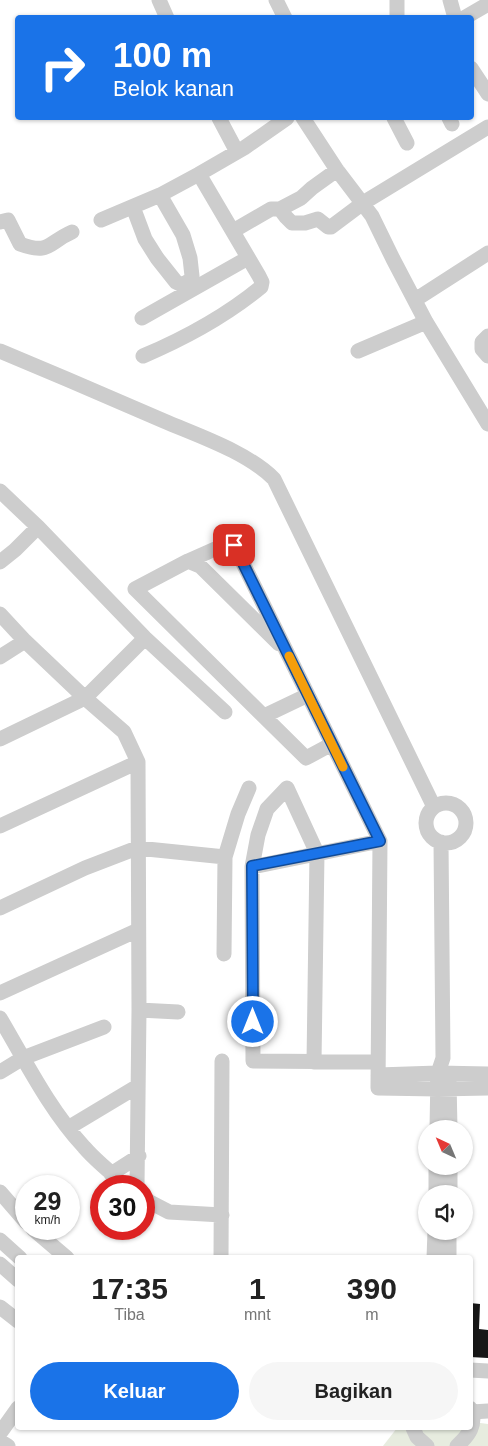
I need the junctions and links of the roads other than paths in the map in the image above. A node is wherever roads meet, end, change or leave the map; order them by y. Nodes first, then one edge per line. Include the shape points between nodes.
1 (159, 0) edge
2 (276, 0) edge
3 (397, 0) edge
4 (450, 0) edge
5 (488, 4) edge
6 (166, 15) edge
7 (284, 15) edge
8 (397, 15) edge
9 (454, 15) edge
10 (469, 15) edge
11 (474, 73) edge
12 (488, 94) edge
13 (220, 120) edge
14 (284, 120) edge
15 (305, 120) edge
16 (395, 120) edge
17 (488, 127) edge
18 (407, 143) dead end
19 (237, 152) junction
20 (337, 170) junction
21 (200, 174) junction
22 (160, 195) junction
23 (362, 204) junction
24 (132, 207) junction
25 (280, 209) junction
26 (3, 218) edge
27 (101, 220) dead end
28 (233, 231) junction
29 (72, 232) dead end
30 (488, 253) edge
31 (248, 258) junction
32 (415, 300) junction
33 (142, 318) dead end
34 (426, 322) junction
35 (488, 336) edge
36 (0, 351) edge
37 (358, 352) dead end
38 (143, 356) dead end
39 (488, 356) edge
40 (488, 424) edge
41 (0, 491) edge
42 (38, 527) junction
43 (188, 561) junction
44 (0, 562) edge
45 (0, 614) edge
46 (145, 638) junction
47 (25, 641) junction
48 (287, 653) junction
49 (0, 657) edge
50 (308, 695) junction
51 (85, 698) junction
52 (225, 712) dead end
53 (264, 716) junction
54 (0, 739) edge
55 (332, 744) junction
56 (138, 762) junction
57 (249, 788) dead end
58 (434, 807) junction
59 (0, 826) edge
60 (380, 841) junction
61 (441, 842) junction
62 (138, 848) junction
63 (317, 854) junction
64 (225, 858) junction
65 (252, 866) junction
66 (0, 908) edge
67 (138, 930) junction
68 (224, 954) dead end
69 (0, 993) edge
70 (139, 1010) junction
71 (178, 1012) dead end
72 (0, 1018) edge
73 (104, 1027) dead end
74 (23, 1058) junction
75 (222, 1061) dead end
76 (314, 1062) junction
77 (378, 1069) junction
78 (0, 1072) edge
79 (443, 1073) junction
80 (488, 1074) edge
81 (138, 1086) junction
82 (488, 1088) edge
83 (444, 1089) junction
84 (439, 1120) edge
85 (449, 1120) edge
86 (68, 1128) junction
87 (139, 1156) junction
88 (111, 1174) joint
89 (138, 1175) edge
90 (0, 1192) edge
91 (155, 1205) edge
92 (15, 1209) edge
93 (222, 1215) junction
94 (0, 1240) edge
95 (46, 1240) edge
96 (435, 1240) edge
97 (450, 1240) edge
98 (17, 1255) edge
99 (63, 1255) edge
100 (221, 1255) edge
101 (434, 1255) edge
102 (450, 1255) edge
103 (0, 1264) edge
104 (15, 1277) edge
105 (0, 1307) edge
106 (15, 1319) edge
107 (473, 1370) edge
108 (488, 1371) edge
109 (488, 1411) edge
110 (15, 1412) edge
111 (476, 1416) edge
112 (415, 1430) edge
113 (470, 1430) edge
114 (0, 1433) edge
115 (0, 1442) edge
116 (8, 1446) edge
117 (427, 1446) edge
118 (457, 1446) edge

1 - 6 street
2 - 7 street
3 - 8 street
4 - 9 street
5 - 10 street
11 - 12 street
13 - 19 street
14 - 19 street
15 - 20 street
16 - 18 street
17 - 23 street
19 - 21 street
20 - 23 street
20 - 25 street via 301,198
21 - 22 street
21 - 28 street
22 - 24 street
22 - 24 street via 183,235 190,258 192,276 182,285 157,258
23 - 25 street via 331,227 318,218 292,223
23 - 32 street via 372,216
24 - 27 street
25 - 28 street via 271,209
26 - 29 street via 20,244 33,249 47,248
28 - 31 street
30 - 32 street
31 - 33 street
31 - 38 street via 262,282 261,287 211,321
32 - 34 street
34 - 37 street
34 - 40 street
35 - 39 street via 482,342 482,349
36 - 58 street via 214,442 265,470 274,479
41 - 42 street
42 - 44 street
42 - 46 street
43 - 48 street via 200,566
43 - 48 street via 234,545
43 - 53 street via 135,589
45 - 47 street
46 - 51 street
46 - 52 street
47 - 49 street
47 - 51 street
48 - 50 street
50 - 53 street
50 - 55 street
51 - 54 street
51 - 56 street via 124,732
53 - 55 street via 306,758
55 - 60 street
56 - 59 street
56 - 62 street
57 - 64 street
58 - 61 street via 426,824 427,830
58 - 61 street via 450,804 460,809 465,819 462,835 452,841
60 - 63 street
60 - 77 street
61 - 79 street
62 - 64 street
62 - 66 street via 85,868
62 - 67 street
63 - 65 street
63 - 65 street via 287,788 267,810
63 - 76 street
64 - 68 street
65 - 76 street via 253,1061
67 - 69 street
67 - 70 street
70 - 71 street
70 - 81 street
72 - 74 street
73 - 74 street
74 - 78 street
74 - 86 street
75 - 93 street
76 - 77 street
77 - 79 street
77 - 83 street via 378,1088
79 - 80 street
79 - 83 street
81 - 86 street
81 - 87 street
82 - 83 street
83 - 84 street
83 - 85 street
86 - 88 street
87 - 88 street
87 - 89 street
90 - 92 street
91 - 93 street via 169,1212
93 - 100 street
94 - 98 street
95 - 99 street
96 - 101 street
97 - 102 street
103 - 104 street
105 - 106 street
107 - 108 street
109 - 111 street
110 - 114 street
112 - 117 street
113 - 118 street
115 - 116 street

